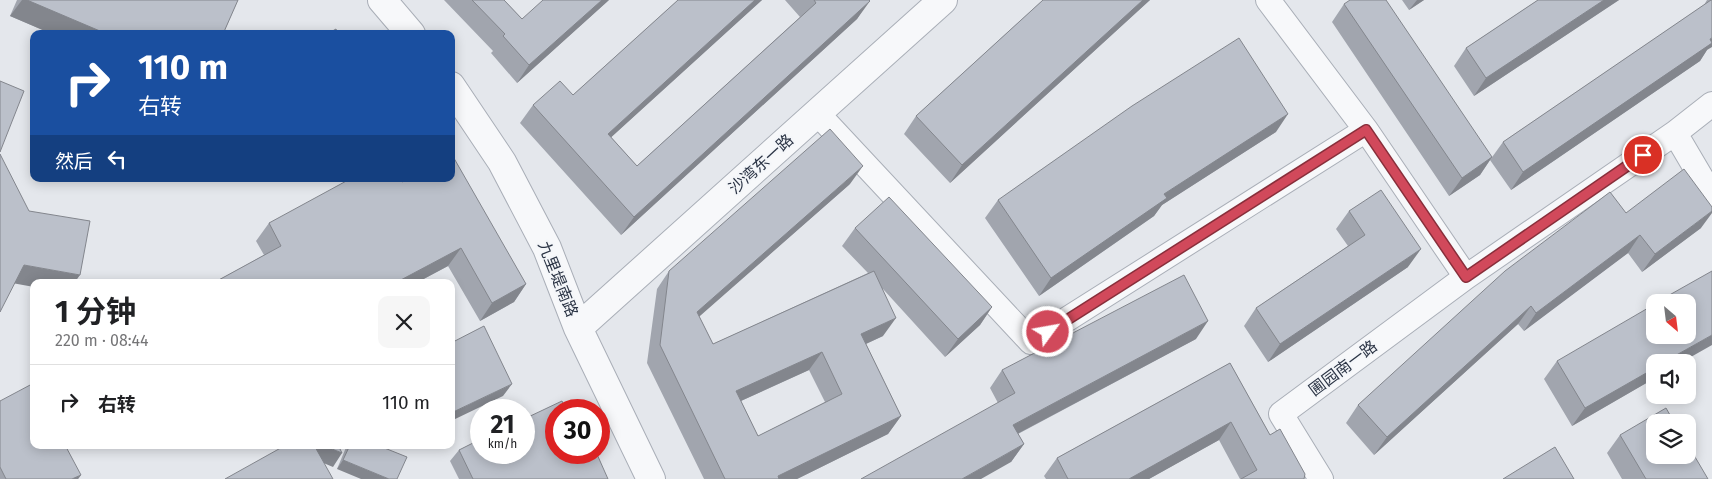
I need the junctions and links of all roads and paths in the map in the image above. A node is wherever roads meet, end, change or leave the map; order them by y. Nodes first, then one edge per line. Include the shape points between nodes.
1 (382, 0) edge
2 (943, 0) edge
3 (1268, 0) edge
4 (408, 30) edge
5 (455, 92) edge
6 (1712, 104) edge
7 (817, 113) junction
8 (1366, 130) junction
9 (1675, 133) junction
10 (1712, 196) edge
11 (1466, 277) junction
12 (578, 328) junction
13 (651, 479) edge
14 (1321, 479) edge

1 - 4 street
2 - 7 street, 沙湾东一路
3 - 8 street
5 - 12 street, 九里堤南路 via 502,162 542,239
6 - 9 street
7 - 8 street via 1031,342
7 - 12 street, 沙湾东一路
8 - 11 street
9 - 10 street
9 - 11 street
11 - 14 street, 圃园南一路 via 1281,414
12 - 13 street, 九里堤南路

